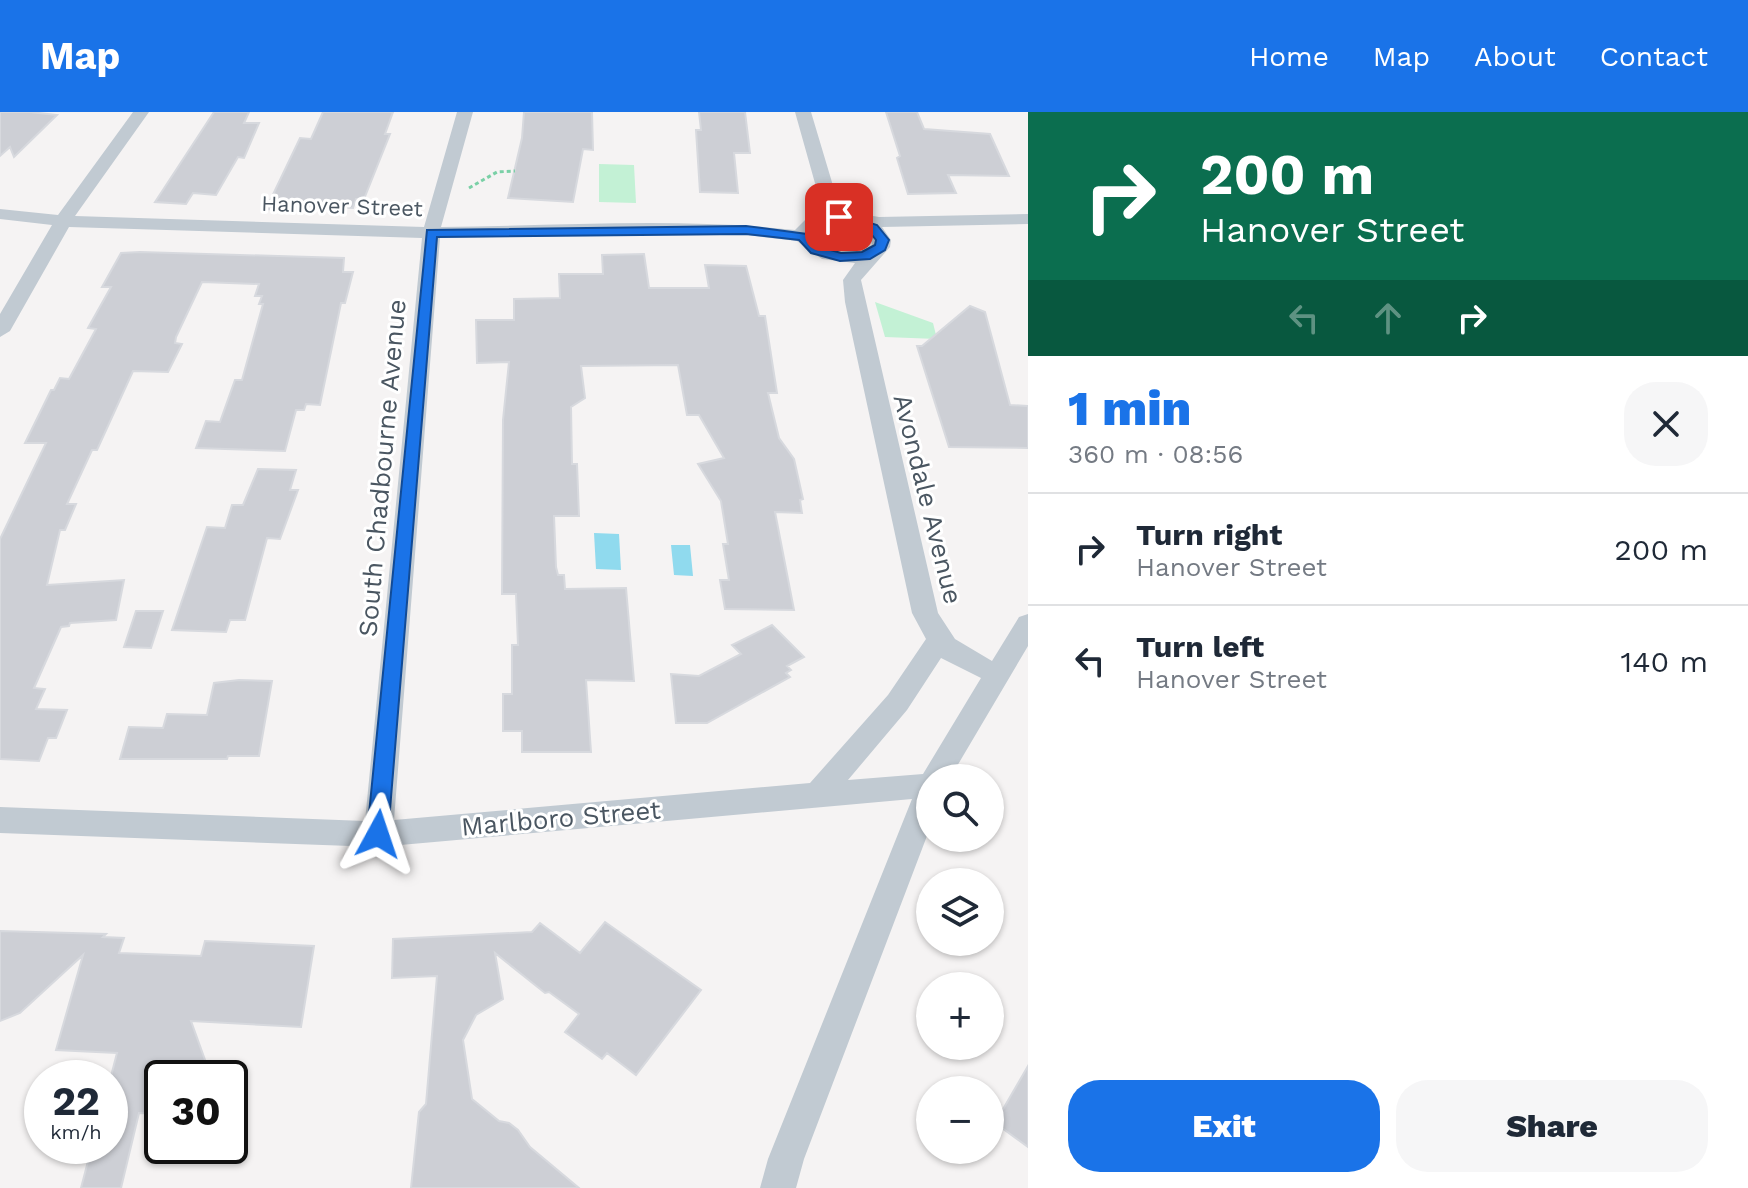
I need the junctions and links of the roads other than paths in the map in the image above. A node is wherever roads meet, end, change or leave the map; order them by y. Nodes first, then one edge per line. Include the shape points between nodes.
1 (141, 112) edge
2 (465, 112) edge
3 (803, 112) edge
4 (829, 201) junction
5 (0, 214) edge
6 (851, 218) junction
7 (1028, 220) edge
8 (63, 221) junction
9 (811, 232) junction
10 (431, 233) junction
11 (876, 250) junction
12 (854, 293) junction
13 (0, 331) edge
14 (1028, 624) edge
15 (938, 641) junction
16 (997, 674) junction
17 (943, 764) edge
18 (916, 789) edge
19 (817, 795) junction
20 (0, 820) edge
21 (916, 824) edge
22 (378, 834) junction
23 (778, 1188) edge

1 - 8 street
2 - 10 street, South Chadbourne Avenue
3 - 4 street
4 - 6 street
4 - 9 street
5 - 8 street, Hanover Street
6 - 7 street, Hanover Street
6 - 9 street, Hanover Street
6 - 11 street via 873,227 882,240
7 - 11 street, Hanover Street via 925,225 903,230
8 - 10 street, Hanover Street
8 - 13 street
9 - 10 street, Hanover Street
9 - 11 street, Hanover Street via 849,258
9 - 12 street, Avondale Avenue
10 - 22 street, South Chadbourne Avenue
11 - 12 street via 861,265
12 - 15 street, Avondale Avenue via 925,613
14 - 16 street
15 - 16 street, Avondale Avenue via 953,655
15 - 19 street via 918,677 875,732
16 - 17 street
18 - 19 street, Marlboro Street
19 - 22 street, Marlboro Street
20 - 22 street, Marlboro Street
21 - 23 street

